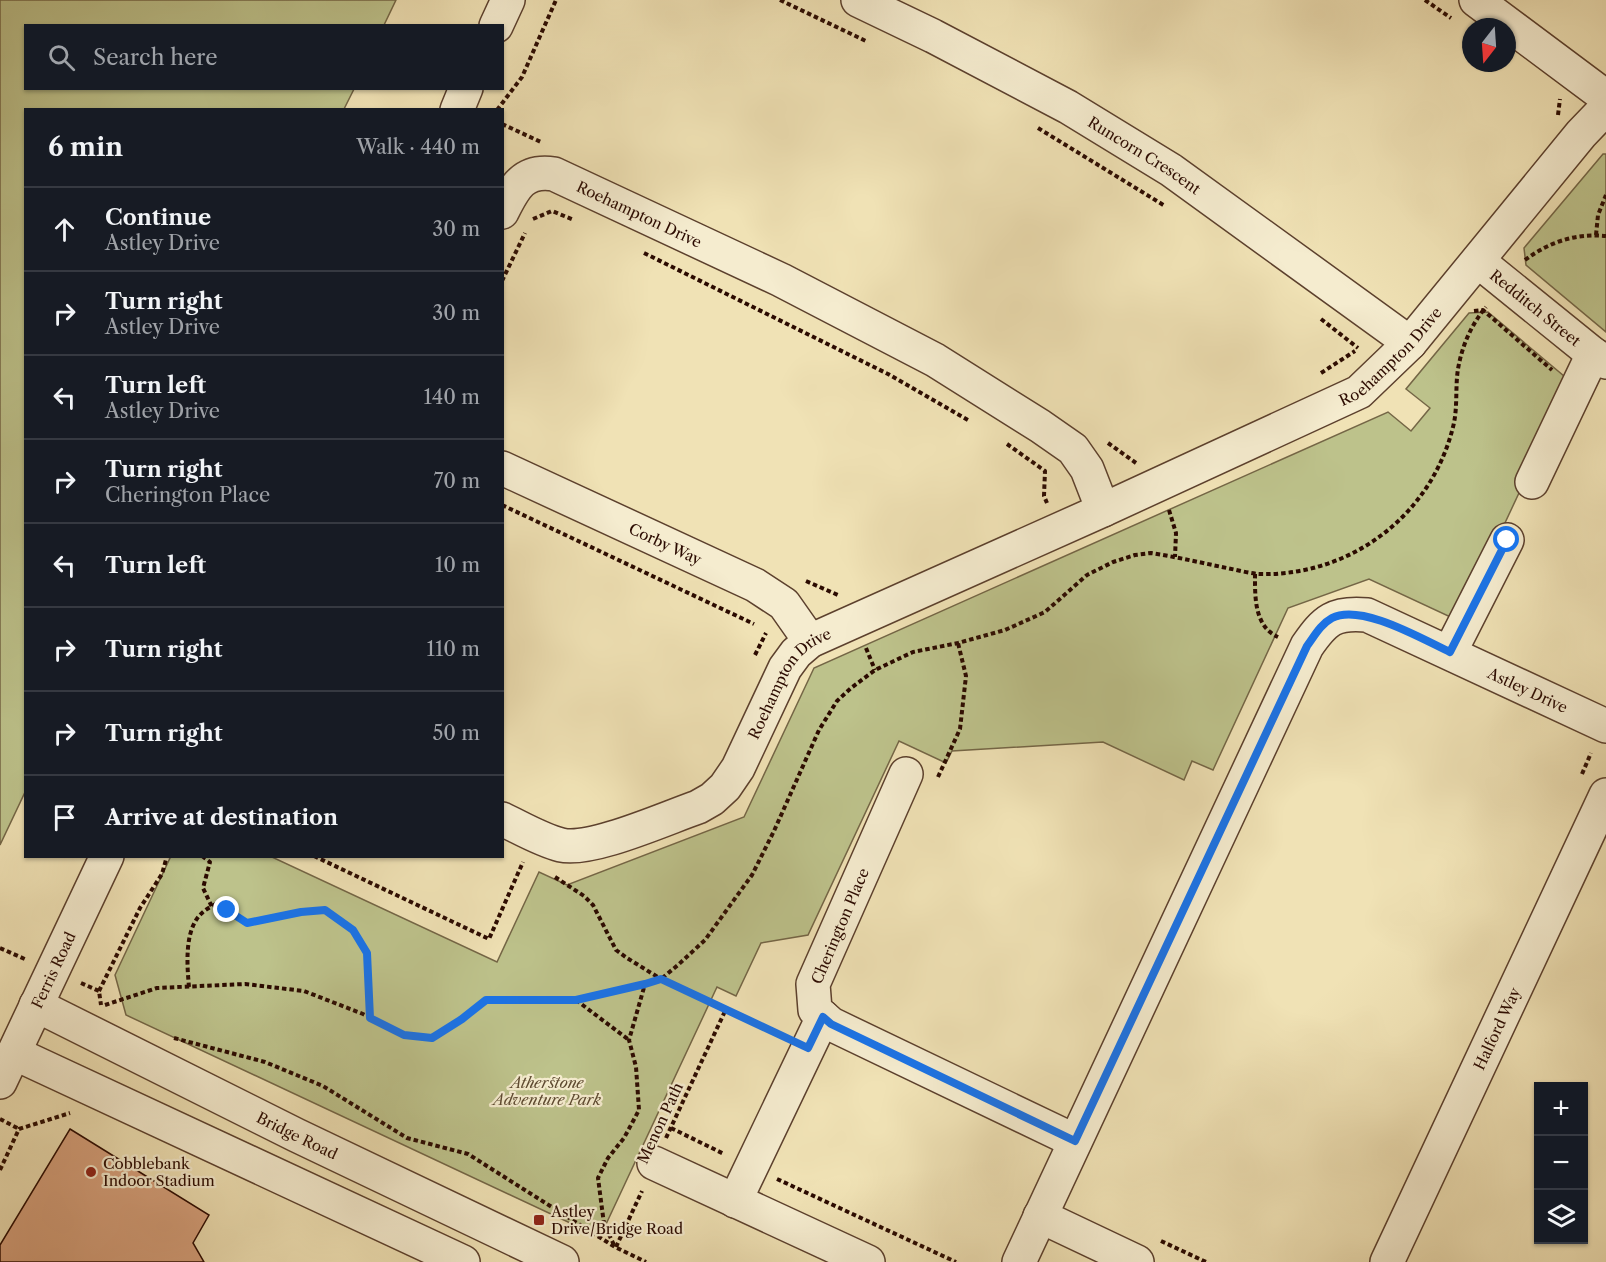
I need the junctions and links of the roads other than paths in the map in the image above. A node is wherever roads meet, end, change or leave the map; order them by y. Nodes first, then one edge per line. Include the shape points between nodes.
1 (508, 0) edge
2 (858, 0) edge
3 (1476, 0) edge
4 (497, 24) edge
5 (465, 90) edge
6 (1606, 97) edge
7 (458, 108) edge
8 (1606, 108) edge
9 (504, 209) edge
10 (1478, 261) junction
11 (1410, 343) junction
12 (1599, 358) edge
13 (504, 469) edge
14 (1532, 482) dead end
15 (1103, 510) junction
16 (1507, 540) dead end
17 (810, 642) junction
18 (1450, 652) junction
19 (1602, 741) edge
20 (906, 774) road end
21 (1606, 795) edge
22 (504, 821) edge
23 (105, 858) edge
24 (823, 1017) junction
25 (15, 1038) edge
26 (1075, 1141) junction
27 (654, 1163) road end
28 (735, 1201) junction
29 (1040, 1216) junction
30 (463, 1262) edge
31 (562, 1262) edge
32 (868, 1262) edge
33 (1019, 1262) edge
34 (1135, 1262) edge
35 (1387, 1262) edge

1 - 4 street
2 - 11 street, Runcorn Crescent via 1068,106 1162,164
3 - 6 street
5 - 7 street
8 - 10 street, Roehampton Drive
9 - 15 street, Roehampton Drive via 520,182 543,172 554,174 830,304 934,360 1073,449 1087,469
10 - 11 street, Roehampton Drive
10 - 12 street, Redditch Street
11 - 15 street, Roehampton Drive via 1359,392
12 - 14 street, Redditch Street via 1577,387
13 - 17 street, Corby Way via 755,585 784,603
15 - 17 street, Roehampton Drive
16 - 18 street
17 - 22 street, Roehampton Drive via 785,668 738,768 712,799 593,844 574,847 531,850
18 - 19 street, Astley Drive
18 - 26 street, Astley Drive via 1367,615 1349,613 1321,626 1307,646
20 - 24 street, Cherington Place via 813,984 815,1010
21 - 35 street, Halford Way
23 - 25 street, Ferris Road
24 - 26 street
24 - 28 street
25 - 30 street
25 - 31 street, Bridge Road via 296,1135
26 - 29 street, Astley Drive
27 - 28 street
28 - 32 street
29 - 33 street, Astley Drive
29 - 34 street

